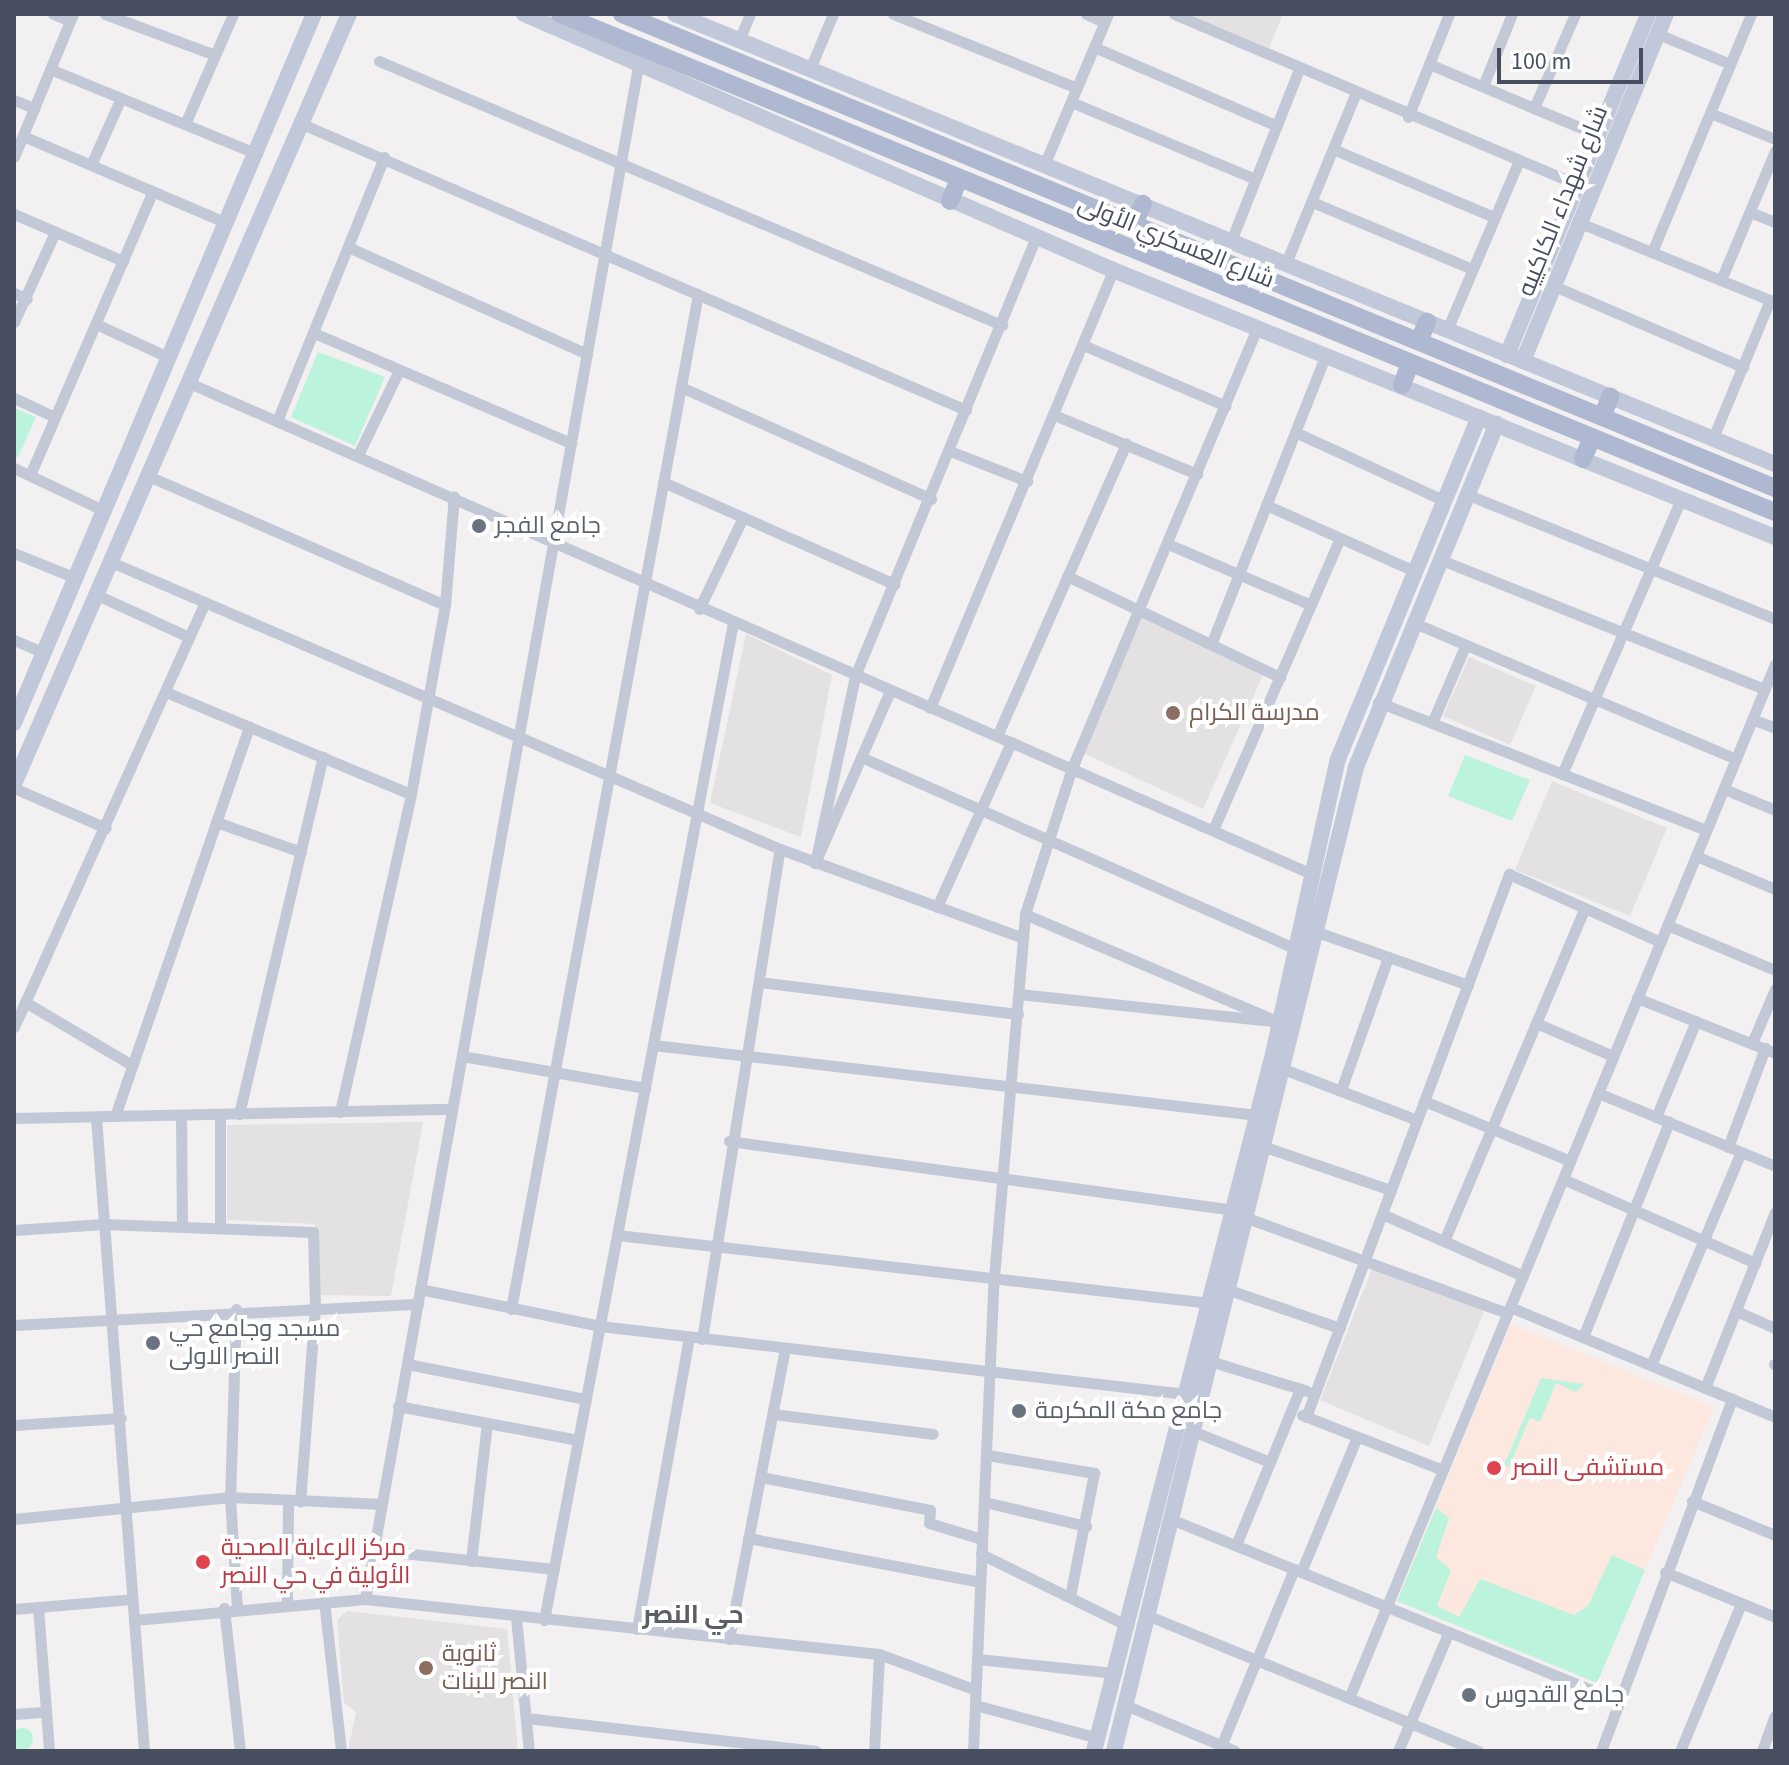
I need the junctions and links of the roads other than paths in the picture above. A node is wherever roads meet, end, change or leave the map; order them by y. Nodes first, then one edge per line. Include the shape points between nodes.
1 (53, 14) edge
2 (105, 14) edge
3 (233, 14) edge
4 (349, 14) edge
5 (524, 14) edge
6 (560, 14) edge
7 (622, 14) edge
8 (675, 14) edge
9 (750, 14) edge
10 (833, 14) edge
11 (893, 14) edge
12 (1086, 14) edge
13 (1174, 14) edge
14 (1449, 14) edge
15 (1512, 14) edge
16 (1575, 14) edge
17 (1648, 14) edge
18 (1666, 14) edge
19 (1751, 14) edge
20 (308, 16) edge
21 (72, 18) edge
22 (1106, 18) edge
23 (650, 19) edge
24 (1658, 34) junction
25 (739, 40) junction
26 (1094, 47) junction
27 (215, 55) junction
28 (379, 61) dead end
29 (1429, 64) junction
30 (1730, 64) junction
31 (638, 67) junction
32 (1300, 67) junction
33 (50, 69) junction
34 (810, 69) junction
35 (1483, 86) junction
36 (1077, 88) junction
37 (1355, 95) junction
38 (121, 98) junction
39 (14, 100) edge
40 (1071, 102) junction
41 (34, 108) junction
42 (1534, 108) junction
43 (1710, 113) junction
44 (1408, 117) junction
45 (185, 124) junction
46 (302, 124) junction
47 (1277, 126) junction
48 (1598, 135) junction
49 (23, 136) junction
50 (1775, 139) edge
51 (1333, 149) junction
52 (1775, 151) edge
53 (257, 154) junction
54 (14, 157) edge
55 (384, 157) junction
56 (1045, 163) junction
57 (1518, 163) junction
58 (91, 165) junction
59 (620, 166) junction
60 (959, 179) junction
61 (1255, 179) junction
62 (1578, 185) junction
63 (153, 191) junction
64 (950, 201) junction
65 (1312, 202) junction
66 (1143, 204) junction
67 (1750, 212) junction
68 (14, 214) edge
69 (1494, 217) junction
70 (1775, 222) edge
71 (227, 223) junction
72 (1580, 223) junction
73 (1134, 224) junction
74 (55, 232) junction
75 (1036, 237) junction
76 (1231, 241) junction
77 (348, 247) junction
78 (1652, 252) junction
79 (604, 257) junction
80 (123, 261) junction
81 (1286, 263) junction
82 (1472, 269) junction
83 (1113, 270) junction
84 (1721, 280) junction
85 (1554, 286) junction
86 (14, 293) edge
87 (698, 294) junction
88 (27, 299) junction
89 (1772, 301) edge
90 (14, 322) edge
91 (1427, 322) junction
92 (96, 324) junction
93 (1002, 325) junction
94 (1257, 328) junction
95 (1447, 330) junction
96 (314, 333) junction
97 (1419, 341) junction
98 (1083, 345) junction
99 (587, 354) junction
100 (1325, 356) junction
101 (170, 358) junction
102 (1515, 358) junction
103 (1410, 363) junction
104 (1743, 367) junction
105 (399, 370) junction
106 (1497, 374) junction
107 (187, 382) junction
108 (1518, 382) junction
109 (1402, 385) junction
110 (681, 387) junction
111 (1488, 395) junction
112 (1610, 397) junction
113 (14, 398) edge
114 (1508, 403) junction
115 (1226, 406) junction
116 (966, 410) junction
117 (1054, 415) junction
118 (55, 417) junction
119 (1479, 417) junction
120 (1602, 417) junction
121 (277, 421) junction
122 (1497, 424) junction
123 (1295, 432) junction
124 (1592, 438) junction
125 (1713, 438) junction
126 (571, 443) junction
127 (1126, 443) junction
128 (950, 451) junction
129 (358, 455) junction
130 (1583, 459) junction
131 (1775, 464) edge
132 (14, 468) edge
133 (1455, 469) junction
134 (1197, 474) junction
135 (30, 475) junction
136 (146, 475) junction
137 (1473, 478) junction
138 (1027, 481) junction
139 (663, 482) junction
140 (1775, 488) edge
141 (1466, 494) junction
142 (454, 496) junction
143 (931, 499) junction
144 (1441, 499) junction
145 (1681, 499) junction
146 (1266, 505) junction
147 (105, 511) junction
148 (1775, 512) edge
149 (743, 517) junction
150 (1775, 537) edge
151 (1340, 538) junction
152 (554, 539) junction
153 (1168, 544) junction
154 (14, 553) edge
155 (1439, 559) junction
156 (111, 562) junction
157 (1651, 568) junction
158 (1412, 570) junction
159 (1239, 574) junction
160 (1067, 576) junction
161 (76, 578) junction
162 (894, 584) junction
163 (644, 586) junction
164 (97, 595) junction
165 (205, 602) junction
166 (445, 605) junction
167 (1311, 605) junction
168 (699, 609) junction
169 (1140, 611) junction
170 (61, 614) junction
171 (1775, 619) edge
172 (1412, 622) junction
173 (84, 623) junction
174 (733, 623) junction
175 (1622, 635) junction
176 (189, 637) junction
177 (14, 640) edge
178 (1212, 642) junction
179 (1465, 646) junction
180 (44, 653) junction
181 (1775, 664) edge
182 (855, 676) junction
183 (1280, 677) junction
184 (1764, 689) junction
185 (890, 691) junction
186 (168, 693) junction
187 (428, 697) junction
188 (1378, 702) junction
189 (1593, 703) junction
190 (930, 708) junction
191 (1752, 719) junction
192 (14, 723) edge
193 (1432, 723) junction
194 (249, 726) junction
195 (1775, 728) edge
196 (997, 736) junction
197 (518, 737) junction
198 (1011, 742) junction
199 (323, 757) junction
200 (861, 757) junction
201 (1736, 759) junction
202 (1072, 768) junction
203 (1562, 774) junction
204 (609, 775) junction
205 (14, 786) edge
206 (1724, 789) junction
207 (411, 794) junction
208 (979, 808) junction
209 (1775, 810) edge
210 (697, 814) junction
211 (216, 822) junction
212 (106, 828) junction
213 (1213, 830) junction
214 (1706, 830) junction
215 (1049, 839) junction
216 (780, 849) junction
217 (301, 852) junction
218 (1696, 856) junction
219 (815, 863) junction
220 (1310, 873) junction
221 (1775, 889) edge
222 (937, 907) junction
223 (1585, 908) junction
224 (1025, 914) junction
225 (1667, 925) junction
226 (1317, 932) junction
227 (1023, 938) junction
228 (1660, 942) junction
229 (1295, 948) junction
230 (1388, 957) junction
231 (1775, 970) edge
232 (760, 982) junction
233 (1468, 985) junction
234 (1775, 989) edge
235 (1019, 994) junction
236 (1637, 998) junction
237 (25, 1002) junction
238 (1018, 1014) junction
239 (1696, 1021) junction
240 (1279, 1022) junction
241 (1536, 1023) junction
242 (14, 1027) edge
243 (1752, 1043) junction
244 (653, 1045) junction
245 (1770, 1050) edge
246 (744, 1055) junction
247 (462, 1056) junction
248 (1613, 1056) junction
249 (132, 1065) junction
250 (1286, 1070) junction
251 (555, 1072) junction
252 (645, 1088) junction
253 (1011, 1089) junction
254 (1341, 1090) junction
255 (1598, 1093) junction
256 (1424, 1101) junction
257 (452, 1109) junction
258 (340, 1112) junction
259 (220, 1114) junction
260 (239, 1114) junction
261 (181, 1115) junction
262 (1257, 1115) junction
263 (115, 1116) junction
264 (96, 1117) junction
265 (1656, 1117) junction
266 (14, 1118) edge
267 (1417, 1120) junction
268 (1669, 1122) junction
269 (1491, 1130) junction
270 (729, 1141) junction
271 (1728, 1147) junction
272 (1268, 1148) junction
273 (1741, 1152) junction
274 (1570, 1161) junction
275 (1775, 1166) edge
276 (1563, 1179) junction
277 (1003, 1180) junction
278 (1391, 1190) junction
279 (1234, 1210) junction
280 (1634, 1210) junction
281 (1775, 1212) edge
282 (1382, 1214) junction
283 (1250, 1219) junction
284 (104, 1224) junction
285 (182, 1226) junction
286 (220, 1227) junction
287 (1772, 1228) edge
288 (14, 1230) edge
289 (617, 1235) junction
290 (1444, 1241) junction
291 (1705, 1241) junction
292 (714, 1243) junction
293 (1367, 1256) junction
294 (1755, 1263) junction
295 (1523, 1276) junction
296 (994, 1277) junction
297 (420, 1289) junction
298 (1232, 1291) junction
299 (1210, 1303) junction
300 (418, 1304) junction
301 (315, 1307) junction
302 (236, 1309) junction
303 (511, 1309) junction
304 (1509, 1310) junction
305 (1736, 1311) junction
306 (112, 1316) junction
307 (14, 1325) edge
308 (600, 1326) junction
309 (1340, 1328) junction
310 (1775, 1328) edge
311 (689, 1337) junction
312 (1583, 1337) junction
313 (702, 1339) junction
314 (785, 1348) junction
315 (1196, 1357) junction
316 (1213, 1362) junction
317 (407, 1364) junction
318 (1651, 1365) junction
319 (991, 1372) junction
320 (1705, 1388) junction
321 (1300, 1389) junction
322 (1186, 1394) junction
323 (1315, 1394) junction
324 (586, 1399) junction
325 (1732, 1399) junction
326 (398, 1406) junction
327 (1291, 1411) junction
328 (773, 1414) junction
329 (1306, 1417) junction
330 (1775, 1417) edge
331 (121, 1418) junction
332 (487, 1423) junction
333 (14, 1425) edge
334 (1195, 1432) junction
335 (933, 1434) dead end
336 (1357, 1437) junction
337 (578, 1440) junction
338 (987, 1455) junction
339 (1270, 1462) junction
340 (1443, 1470) junction
341 (761, 1477) junction
342 (230, 1497) junction
343 (294, 1501) junction
344 (1692, 1501) junction
345 (985, 1502) junction
346 (382, 1504) junction
347 (123, 1507) junction
348 (14, 1519) edge
349 (1173, 1520) junction
350 (1086, 1526) junction
351 (1774, 1532) edge
352 (748, 1538) junction
353 (982, 1539) junction
354 (1236, 1545) junction
355 (374, 1550) junction
356 (981, 1554) junction
357 (471, 1561) junction
358 (554, 1569) junction
359 (1298, 1570) junction
360 (1665, 1572) junction
361 (980, 1582) junction
362 (1070, 1597) junction
363 (132, 1599) junction
364 (365, 1599) junction
365 (287, 1601) junction
366 (324, 1601) junction
367 (1741, 1604) junction
368 (38, 1607) junction
369 (237, 1607) junction
370 (224, 1608) junction
371 (14, 1609) edge
372 (1386, 1609) junction
373 (1149, 1616) junction
374 (516, 1617) junction
375 (1775, 1617) edge
376 (134, 1620) junction
377 (544, 1620) junction
378 (1128, 1626) junction
379 (637, 1629) junction
380 (1447, 1636) junction
381 (729, 1639) junction
382 (879, 1654) junction
383 (977, 1659) junction
384 (1257, 1660) junction
385 (1116, 1673) junction
386 (976, 1690) junction
387 (1349, 1698) junction
388 (1618, 1701) junction
389 (975, 1705) junction
390 (1125, 1705) junction
391 (46, 1712) junction
392 (14, 1714) edge
393 (1775, 1716) edge
394 (526, 1718) junction
395 (1411, 1723) junction
396 (1096, 1744) edge
397 (1220, 1748) edge
398 (49, 1751) edge
399 (144, 1751) edge
400 (240, 1751) edge
401 (341, 1751) edge
402 (529, 1751) edge
403 (816, 1751) edge
404 (874, 1751) edge
405 (973, 1751) edge
406 (1114, 1751) edge
407 (1235, 1751) edge
408 (1398, 1751) edge
409 (1478, 1751) edge
410 (1601, 1751) edge
411 (1680, 1751) edge
412 (1762, 1751) edge

1 - 21 street
2 - 27 street
3 - 27 street
4 - 46 street
5 - 31 street
6 - 60 main road, شارع العسكري الأولى
7 - 23 main road, شارع العسكري الأولى
8 - 25 street
9 - 25 street
10 - 34 street
11 - 36 street
12 - 22 street
13 - 32 street
14 - 29 street
15 - 35 street
16 - 42 street
17 - 48 street
18 - 24 street, شارع شهداء الكاكييه
19 - 30 street
20 - 53 street
21 - 33 street
22 - 26 street
23 - 73 main road, شارع العسكري الأولى
24 - 30 street
24 - 72 street, شارع شهداء الكاكييه
25 - 34 street
26 - 36 street
26 - 47 street
27 - 45 street
28 - 59 street
29 - 35 street
29 - 44 street
30 - 43 street
31 - 59 street
31 - 64 street
32 - 37 street
32 - 47 street
33 - 38 street
33 - 41 street
34 - 56 street
35 - 42 street
36 - 40 street
37 - 44 street
37 - 51 street
38 - 45 street
38 - 58 street
39 - 41 street
40 - 56 street
40 - 61 street
41 - 49 street
42 - 48 street
43 - 50 street
43 - 78 street
44 - 57 street
45 - 53 street
46 - 55 street
46 - 107 street
47 - 61 street
48 - 62 street
49 - 54 street
49 - 58 street
51 - 65 street
51 - 69 street
52 - 67 street
53 - 71 street
55 - 77 street
55 - 79 street
56 - 66 street
57 - 62 street
57 - 69 street
58 - 63 street
59 - 79 street
59 - 93 street
60 - 64 main road
60 - 103 main road, شارع العسكري الأولى
61 - 76 street
62 - 102 street
63 - 71 street
63 - 80 street
64 - 75 street
65 - 81 street
65 - 82 street
66 - 73 main road
66 - 76 street
67 - 70 street
67 - 84 street
68 - 74 street
69 - 82 street
71 - 101 street
72 - 78 street
72 - 85 street, شارع شهداء الكاكييه
73 - 97 main road, شارع العسكري الأولى
74 - 80 street
74 - 88 street
75 - 83 street
75 - 93 street
76 - 81 street
77 - 96 street
77 - 99 street
78 - 84 street
79 - 87 street
79 - 99 street
80 - 92 street
81 - 91 street
82 - 95 street
83 - 94 street
83 - 98 street
84 - 89 street
85 - 102 street, شارع شهداء الكاكييه
85 - 104 street
86 - 88 street
87 - 110 street
87 - 116 street
88 - 90 street
89 - 104 street
91 - 95 street
91 - 97 main road
92 - 101 street
92 - 118 street
93 - 116 street
94 - 100 street
94 - 115 street
95 - 102 street
96 - 105 street
96 - 121 street
97 - 106 main road, شارع العسكري الأولى
98 - 115 street
98 - 117 street
99 - 126 street
100 - 109 street
100 - 123 street
101 - 147 street
102 - 112 street
103 - 109 main road
103 - 111 main road, شارع العسكري الأولى
104 - 125 street
105 - 126 street
105 - 129 street
106 - 108 main road, شارع العسكري الأولى
106 - 111 main road
107 - 121 street
107 - 136 street
108 - 114 main road
108 - 120 main road, شارع العسكري الأولى
109 - 119 street
110 - 139 street
110 - 143 street
111 - 114 main road, شارع العسكري الأولى
112 - 120 main road
112 - 125 street
113 - 118 street
114 - 124 main road, شارع العسكري الأولى
115 - 134 street
116 - 128 street
117 - 127 street
117 - 138 street
118 - 135 street
119 - 122 street
119 - 133 street
120 - 140 main road, شارع العسكري الأولى
121 - 129 street
122 - 130 street
122 - 137 street
123 - 144 street
123 - 146 street
124 - 130 main road
124 - 148 main road, شارع العسكري الأولى
125 - 131 street
126 - 152 street
127 - 134 street
127 - 160 street
128 - 138 street
128 - 143 street
129 - 142 street
130 - 145 street
132 - 135 street
133 - 137 street
133 - 144 street
134 - 153 street
135 - 147 street
136 - 156 street
136 - 166 street
137 - 141 street
138 - 190 street
139 - 149 street
139 - 163 street
141 - 155 street
141 - 157 street
142 - 152 street
142 - 166 street
143 - 162 street
144 - 158 street
145 - 150 street
145 - 157 street
146 - 151 street
146 - 159 street
147 - 161 street
149 - 162 street
149 - 168 street
151 - 158 street
151 - 167 street
152 - 163 street
152 - 197 street
153 - 159 street
153 - 169 street
154 - 161 street
155 - 172 street
155 - 175 street
156 - 164 street
156 - 165 street
157 - 171 street
157 - 175 street
158 - 220 street via 1338,759
159 - 167 street
159 - 178 street
160 - 169 street
160 - 196 street
161 - 170 street
162 - 182 street
163 - 168 street
163 - 204 street
164 - 173 street
164 - 176 street
165 - 176 street
165 - 187 street
166 - 187 street
167 - 183 street
168 - 174 street
169 - 178 street
169 - 202 street
170 - 173 street
170 - 180 street
172 - 179 street
172 - 188 street
173 - 205 street
174 - 182 street
174 - 210 street
175 - 184 street
175 - 189 street
176 - 186 street
177 - 180 street
178 - 183 street
179 - 189 street
179 - 193 street
180 - 192 street
181 - 184 street
182 - 185 street
182 - 219 street
183 - 213 street
184 - 191 street
185 - 190 street
185 - 200 street
186 - 194 street
186 - 212 street
187 - 197 street
187 - 207 street
188 - 193 street
188 - 226 street
189 - 201 street
189 - 203 street
190 - 196 street
191 - 195 street
191 - 201 street
193 - 203 street
194 - 199 street
194 - 211 street
196 - 198 street
197 - 204 street
197 - 247 street
198 - 202 street
198 - 208 street
199 - 207 street
199 - 217 street
200 - 208 street
200 - 219 street
201 - 206 street
202 - 213 street
202 - 215 street
203 - 214 street
204 - 210 street
204 - 251 street
205 - 212 street
206 - 209 street
206 - 214 street
207 - 258 street
208 - 215 street
208 - 222 street
210 - 216 street
210 - 244 street
211 - 217 street
211 - 249 street
212 - 237 street
213 - 220 street
214 - 218 street
215 - 224 street
215 - 229 street
216 - 219 street
216 - 232 street
217 - 260 street
218 - 221 street
218 - 225 street
219 - 222 street
220 - 229 street
222 - 227 street
223 - 228 street
223 - 233 street via 1509,874
223 - 241 street
224 - 227 street
224 - 240 street
225 - 228 street
225 - 231 street
226 - 230 street
226 - 250 street
227 - 235 street
228 - 236 street
229 - 240 street
230 - 233 street
230 - 254 street
232 - 238 street
232 - 246 street
233 - 256 street
234 - 243 street
235 - 238 street
235 - 240 street
236 - 239 street
236 - 248 street
237 - 242 street
237 - 249 street
238 - 253 street
239 - 243 street
239 - 265 street
240 - 262 street
241 - 248 street
241 - 269 street
243 - 245 street
244 - 246 street
244 - 252 street
245 - 271 street
246 - 253 street
246 - 270 street
247 - 251 street
247 - 257 street
248 - 255 street
249 - 263 street
250 - 254 street
250 - 272 street
251 - 252 street
251 - 303 street
252 - 289 street
253 - 262 street
253 - 277 street
254 - 267 street
255 - 265 street
255 - 274 street
256 - 267 street
256 - 269 street
257 - 258 street
257 - 297 street
258 - 260 street
259 - 260 street
259 - 261 street
259 - 286 street
261 - 263 street
261 - 285 street
262 - 279 street
263 - 264 street
264 - 266 street
264 - 284 street
265 - 268 street
267 - 278 street
268 - 271 street
268 - 280 street
269 - 274 street
269 - 290 street
270 - 277 street
270 - 292 street
271 - 273 street
272 - 278 street
272 - 283 street
273 - 275 street
273 - 291 street
274 - 276 street
276 - 280 street
276 - 295 street
277 - 279 street
277 - 296 street
278 - 282 street
279 - 299 street
280 - 291 street
280 - 312 street
281 - 287 street
282 - 290 street
282 - 293 street
283 - 293 street
283 - 298 street
284 - 285 street
284 - 288 street
284 - 306 street
285 - 286 street
286 - 301 street via 313,1232
287 - 294 street
289 - 292 street
289 - 308 street
290 - 295 street
291 - 294 street
291 - 318 street
292 - 296 street
292 - 313 street
293 - 304 street
293 - 309 street
294 - 305 street
295 - 304 street
296 - 299 street
296 - 319 street
297 - 300 street
297 - 303 street
298 - 309 street
298 - 316 street
299 - 315 street
300 - 301 street
300 - 317 street
301 - 302 street
301 - 343 street
302 - 306 street
302 - 342 street
303 - 308 street
304 - 312 street
304 - 340 street
305 - 310 street
305 - 320 street
306 - 307 street
306 - 331 street
308 - 311 street
308 - 324 street
309 - 323 street
311 - 313 street
311 - 379 street
312 - 318 street
313 - 314 street
314 - 319 street
314 - 328 street
315 - 316 street
315 - 322 street
316 - 321 street
316 - 334 street
317 - 324 street
317 - 326 street
318 - 320 street
319 - 322 street
319 - 338 street
320 - 325 street
321 - 323 street
321 - 327 street
322 - 378 street
323 - 329 street
324 - 337 street
325 - 330 street
325 - 344 street
326 - 332 street
326 - 346 street
327 - 329 street
327 - 339 street
328 - 335 street
328 - 341 street
329 - 336 street
331 - 333 street
331 - 347 street
332 - 337 street
332 - 357 street
334 - 339 street
334 - 349 street
336 - 340 street
336 - 359 street
337 - 358 street
338 - 345 street
338 - 350 street via 1094,1473
339 - 354 street
340 - 372 street
341 - 352 street
341 - 353 street via 930,1510 929,1523
342 - 343 street
342 - 347 street
342 - 369 street
343 - 346 street
343 - 365 street
344 - 351 street
344 - 360 street
345 - 350 street
345 - 353 street
346 - 355 street
347 - 348 street
347 - 363 street
349 - 354 street
349 - 373 street
350 - 362 street
352 - 361 street
352 - 381 street
353 - 356 street
354 - 359 street
355 - 357 street
355 - 364 street
356 - 361 street
356 - 362 street
357 - 358 street
358 - 377 street
359 - 372 street
359 - 384 street
360 - 367 street
360 - 388 street
361 - 383 street
362 - 378 street
363 - 368 street
363 - 376 street
364 - 366 street
364 - 374 street
365 - 366 street
365 - 369 street
366 - 401 street
367 - 375 street
367 - 411 street
368 - 371 street
368 - 391 street
369 - 370 street
370 - 376 street
370 - 400 street
372 - 380 street
372 - 387 street
373 - 384 street
373 - 390 street
374 - 377 street
374 - 394 street
376 - 399 street
377 - 379 street
378 - 385 street
379 - 381 street
380 - 388 street
380 - 395 street
381 - 382 street
382 - 386 street
382 - 404 street
383 - 385 street
383 - 386 street
384 - 387 street
384 - 397 street
385 - 396 street
386 - 389 street
387 - 395 street
388 - 410 street
389 - 396 street
389 - 405 street
390 - 397 street
390 - 406 street
391 - 392 street
391 - 398 street
393 - 412 street
394 - 402 street
394 - 403 street
395 - 408 street
395 - 409 street
397 - 407 street

